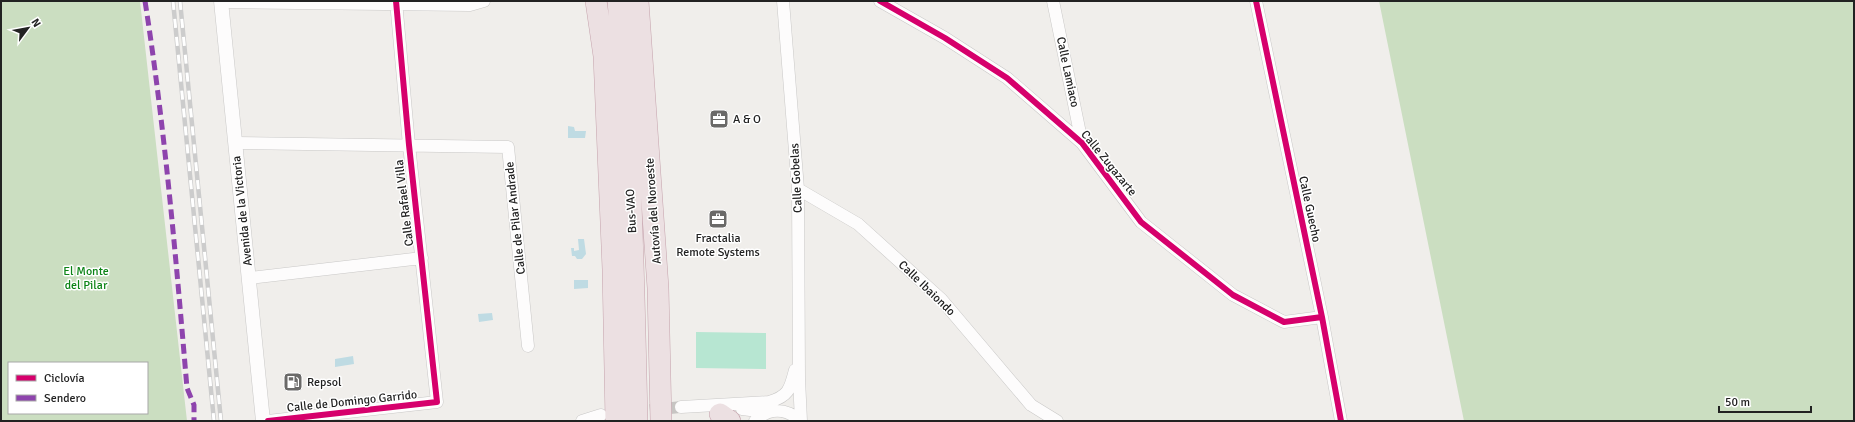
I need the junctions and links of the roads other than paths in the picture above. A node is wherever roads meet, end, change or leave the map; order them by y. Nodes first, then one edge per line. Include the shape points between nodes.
1 (484, 1) edge
2 (596, 1) edge
3 (618, 1) edge
4 (638, 1) edge
5 (783, 1) edge
6 (880, 1) edge
7 (1053, 1) edge
8 (1256, 1) edge
9 (221, 2) edge
10 (396, 2) edge
11 (235, 143) junction
12 (1082, 143) junction
13 (409, 145) junction
14 (798, 190) junction
15 (422, 258) junction
16 (250, 278) junction
17 (1322, 317) junction
18 (528, 346) dead end
19 (799, 356) junction
20 (799, 379) junction
21 (661, 392) junction
22 (437, 402) joint
23 (781, 411) junction
24 (766, 412) junction
25 (720, 414) edge
26 (608, 418) edge
27 (263, 421) edge
28 (268, 421) edge
29 (582, 421) edge
30 (638, 421) edge
31 (661, 421) edge
32 (672, 421) edge
33 (742, 421) edge
34 (755, 421) edge
35 (801, 421) edge
36 (1057, 421) edge
37 (1341, 421) edge

1 - 10 street via 470,5
2 - 26 highway via 604,56 613,269
3 - 30 highway, Bus-VAO via 634,267
4 - 21 highway, Autovía del Noroeste via 658,288
5 - 14 street, Calle Gobelas
6 - 12 street, Calle Zugazarte via 945,38 1007,78
7 - 12 street, Calle Lamiaco
8 - 17 street, Calle Guecho
9 - 10 street
9 - 11 street, Avenida de la Victoria
10 - 13 street, Calle Rafael Villa
11 - 13 street, Calle de Pilar Andrade
11 - 16 street, Avenida de la Victoria
12 - 17 street, Calle Zugazarte via 1141,222 1233,294 1284,322
13 - 15 street, Calle Rafael Villa
13 - 18 street, Calle de Pilar Andrade via 508,148
14 - 19 street, Calle Gobelas
14 - 36 street, Calle Ibaiondo via 858,224 941,299 1031,405
15 - 16 street
15 - 22 street, Calle Rafael Villa
16 - 27 street, Avenida de la Victoria
17 - 37 street, Calle Guecho
19 - 20 street, Calle Gobelas
19 - 25 street, Calle Gobelas via 790,388 782,398
20 - 23 street, Calle Gobelas via 792,400
20 - 35 street, Calle Gobelas
21 - 31 highway, Autovía del Noroeste
21 - 32 highway
22 - 28 street, Calle de Domingo Garrido
23 - 24 street
23 - 35 street via 788,412
24 - 25 street
24 - 34 street
25 - 33 street
26 - 29 street

